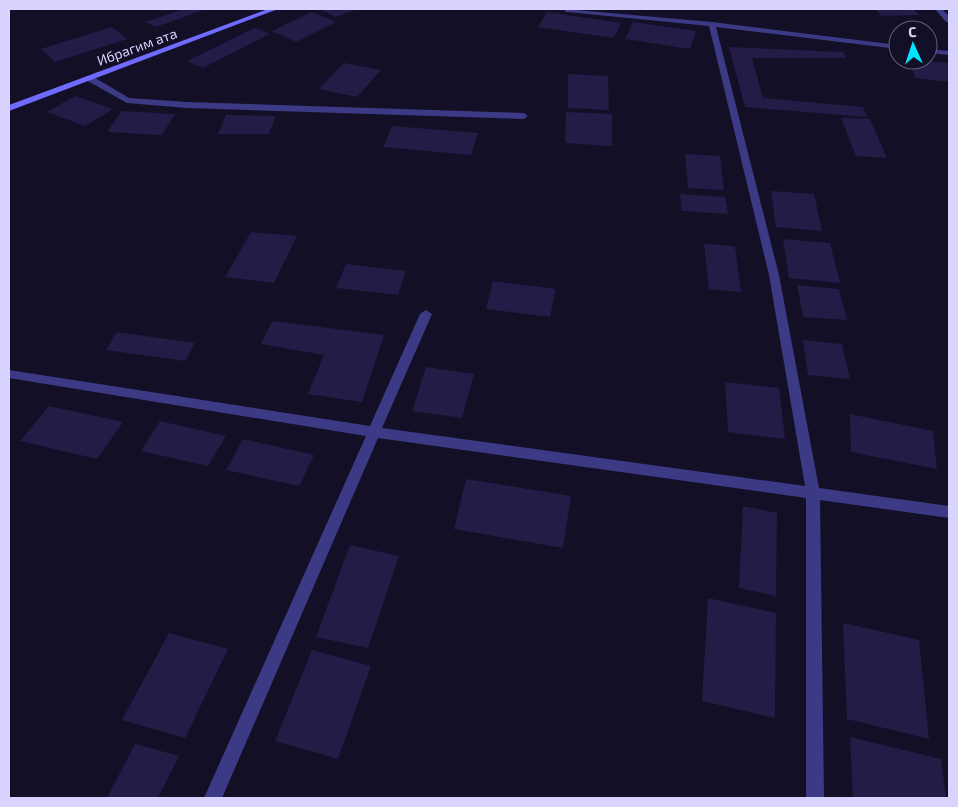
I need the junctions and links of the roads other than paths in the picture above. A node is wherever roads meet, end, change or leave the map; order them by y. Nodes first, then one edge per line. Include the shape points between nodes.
1 (274, 9) edge
2 (938, 9) edge
3 (568, 10) edge
4 (949, 20) edge
5 (712, 24) junction
6 (888, 46) edge
7 (89, 78) junction
8 (9, 108) edge
9 (524, 116) dead end
10 (426, 314) dead end
11 (9, 374) edge
12 (374, 432) junction
13 (813, 492) junction
14 (949, 512) edge
15 (213, 798) edge
16 (816, 798) edge

1 - 7 street, Ибрагим ата
2 - 4 street
3 - 5 street
5 - 6 street
5 - 13 street via 774,274
7 - 8 street, Ибрагим ата
7 - 9 street via 127,100 144,102
10 - 12 street
11 - 12 street
12 - 13 street
12 - 15 street
13 - 14 street
13 - 16 street

